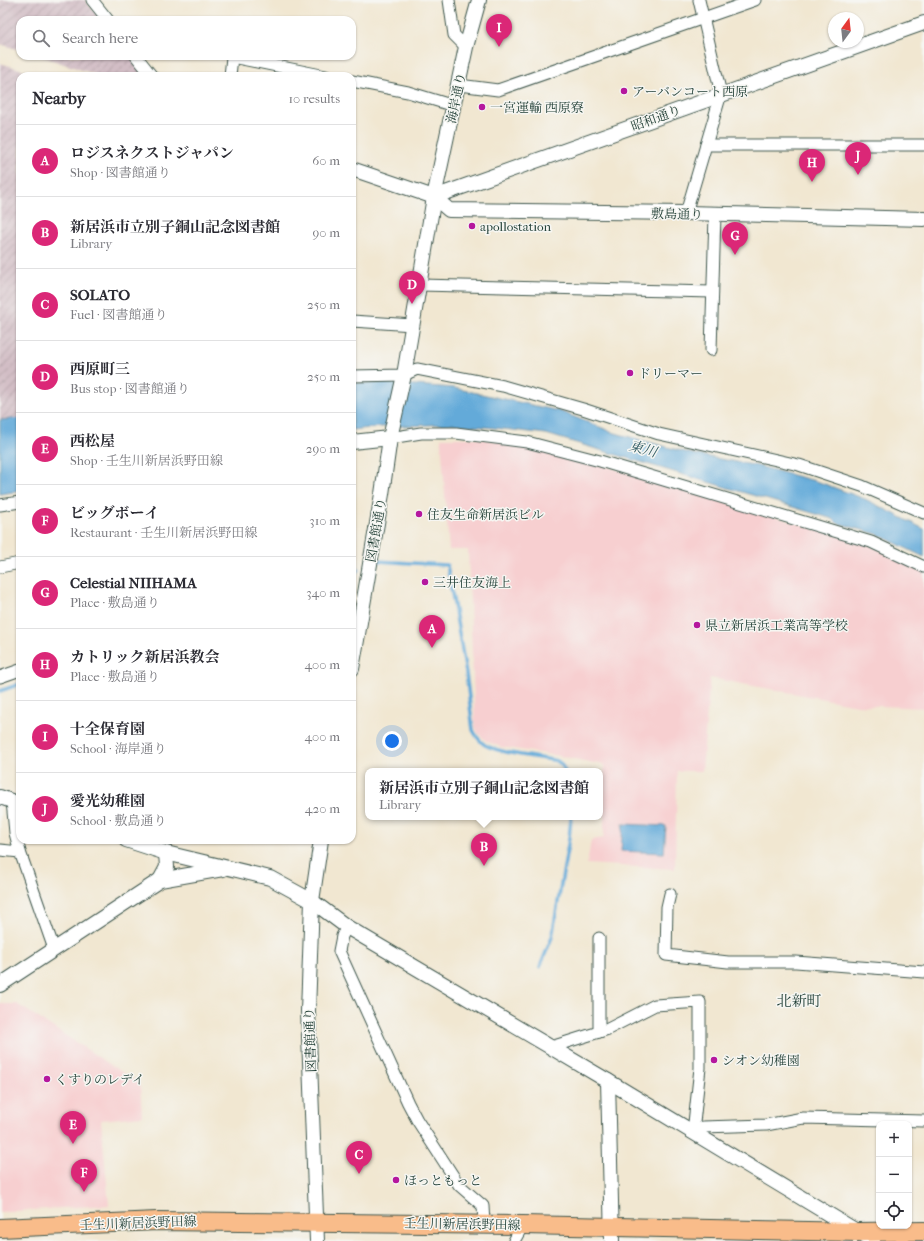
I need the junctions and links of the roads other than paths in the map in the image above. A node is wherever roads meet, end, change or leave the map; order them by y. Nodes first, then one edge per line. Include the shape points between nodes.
1 (92, 0) edge
2 (449, 0) edge
3 (479, 0) edge
4 (699, 0) edge
5 (755, 0) edge
6 (105, 16) edge
7 (703, 18) junction
8 (924, 23) edge
9 (466, 47) junction
10 (139, 60) edge
11 (232, 60) edge
12 (247, 60) edge
13 (149, 72) edge
14 (230, 72) edge
15 (306, 72) edge
16 (356, 82) edge
17 (459, 85) junction
18 (721, 94) junction
19 (454, 106) junction
20 (706, 144) junction
21 (924, 145) edge
22 (356, 170) edge
23 (434, 197) junction
24 (686, 213) junction
25 (715, 214) junction
26 (924, 219) edge
27 (420, 285) junction
28 (712, 292) junction
29 (356, 321) edge
30 (413, 326) junction
31 (711, 350) dead end
32 (404, 375) junction
33 (356, 376) edge
34 (390, 438) junction
35 (356, 442) edge
36 (16, 503) edge
37 (0, 505) edge
38 (924, 513) edge
39 (16, 564) edge
40 (0, 567) edge
41 (924, 567) edge
42 (356, 647) edge
43 (16, 671) edge
44 (0, 677) edge
45 (11, 801) edge
46 (16, 837) edge
47 (18, 844) edge
48 (138, 844) edge
49 (320, 844) edge
50 (0, 850) edge
51 (20, 852) junction
52 (166, 853) junction
53 (229, 868) junction
54 (160, 880) junction
55 (670, 894) dead end
56 (312, 901) junction
57 (347, 927) junction
58 (599, 938) dead end
59 (54, 949) junction
60 (924, 972) edge
61 (0, 985) edge
62 (599, 1032) junction
63 (551, 1047) junction
64 (608, 1081) junction
65 (924, 1121) edge
66 (692, 1132) junction
67 (316, 1222) junction
68 (484, 1224) junction
69 (523, 1225) junction
70 (0, 1228) edge
71 (924, 1231) edge
72 (858, 1232) junction
73 (612, 1234) edge
74 (317, 1241) edge
75 (514, 1241) edge
76 (873, 1241) edge

1 - 6 street
2 - 9 street via 454,34
3 - 9 street, 海岸通り
4 - 7 street
5 - 7 street
7 - 17 street via 498,90
7 - 18 street
8 - 18 street, 昭和通り
9 - 17 street, 海岸通り
10 - 13 street
11 - 14 street
12 - 15 street
16 - 19 street via 408,92
17 - 19 street, 海岸通り
18 - 20 street
18 - 23 street, 昭和通り
19 - 23 street, 海岸通り
20 - 21 street
20 - 24 street
22 - 23 street
23 - 24 street, 敷島通り via 449,210
23 - 27 street
24 - 25 street, 敷島通り
25 - 26 street, 敷島通り
25 - 28 street
27 - 28 street
27 - 30 street
28 - 31 street
29 - 30 street
30 - 32 street
32 - 33 street
32 - 34 street, 図書館通り
32 - 38 street via 417,369 504,386 659,434 799,465 862,486
34 - 35 street
34 - 41 street via 421,433 456,433 527,442 600,460 871,542
34 - 42 street, 図書館通り
36 - 37 street
39 - 40 street
43 - 44 street
45 - 46 street
47 - 51 street
48 - 52 street
49 - 56 street, 図書館通り
50 - 51 street
51 - 59 street
52 - 53 street
52 - 54 street via 167,867
53 - 54 street
53 - 56 street via 270,878
54 - 59 street
55 - 60 street via 667,907 666,955 728,962 796,962
56 - 57 street
56 - 67 street, 図書館通り via 308,1011
57 - 63 street
57 - 68 street via 339,950 390,1063 417,1120 459,1185 483,1206
58 - 62 street
59 - 61 street
62 - 63 street
62 - 66 street via 655,1005 700,1002 700,1068
63 - 64 street
64 - 66 street
64 - 73 street
65 - 66 street via 803,1118 766,1125 704,1127
66 - 72 street
67 - 68 main road, 壬生川新居浜野田線
67 - 70 main road, 壬生川新居浜野田線 via 157,1221
67 - 74 street, 図書館通り
68 - 69 main road, 壬生川新居浜野田線
69 - 73 main road, 壬生川新居浜野田線
69 - 75 street
71 - 72 main road, 壬生川新居浜野田線
72 - 73 main road, 壬生川新居浜野田線
72 - 76 street

